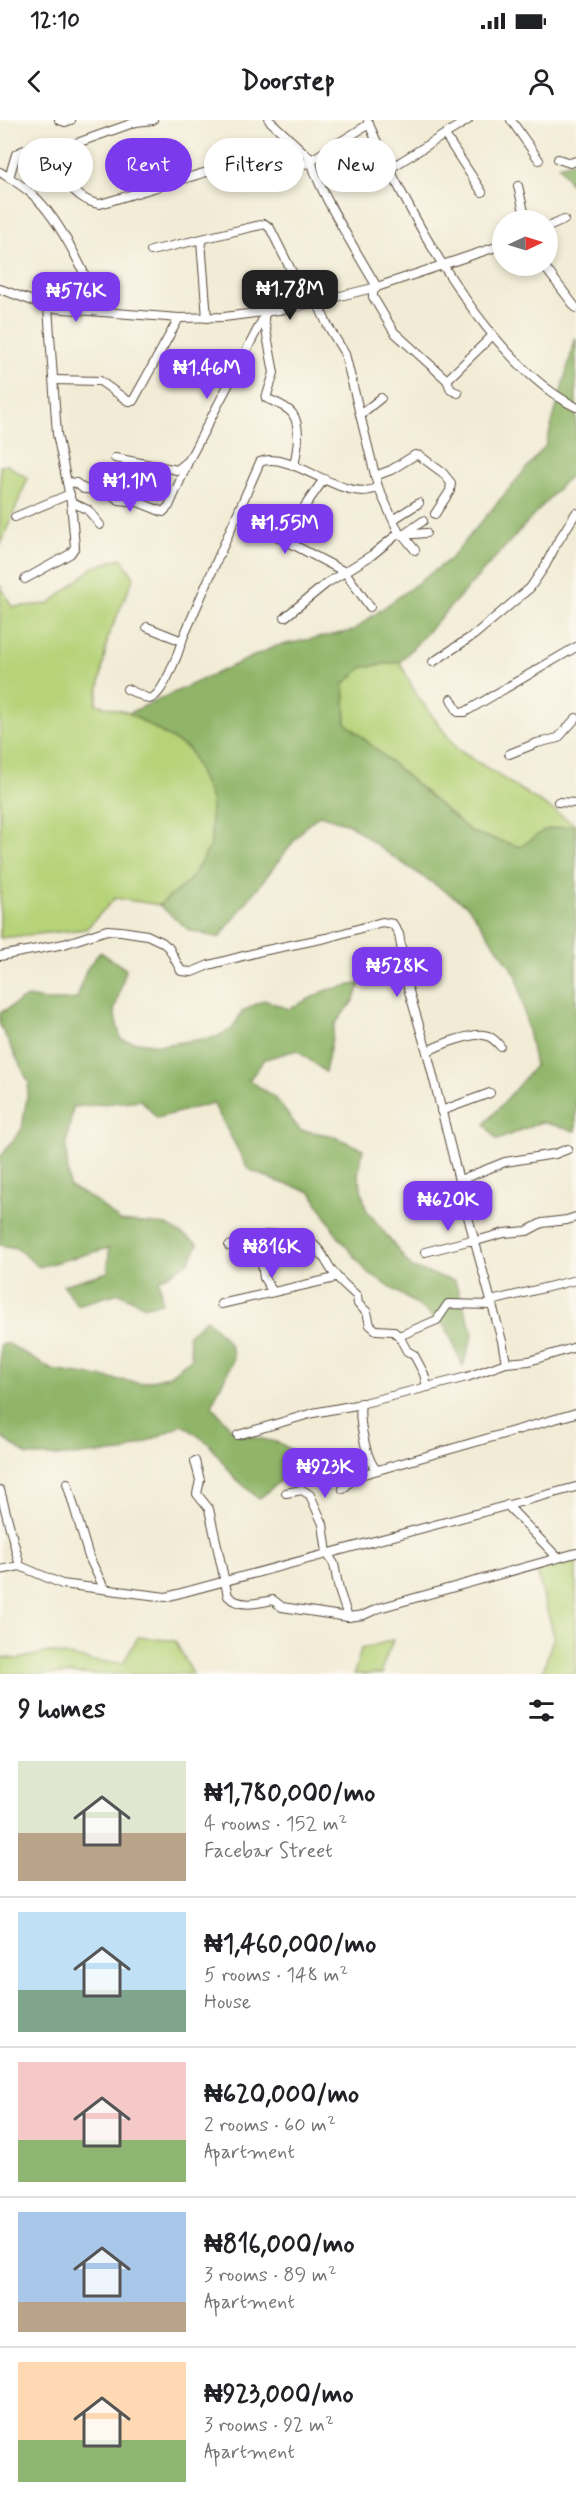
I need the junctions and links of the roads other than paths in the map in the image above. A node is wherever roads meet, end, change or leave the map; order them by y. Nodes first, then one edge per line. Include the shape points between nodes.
1 (59, 120) edge
2 (71, 120) edge
3 (153, 120) edge
4 (269, 120) edge
5 (468, 120) edge
6 (512, 120) edge
7 (368, 122) edge
8 (445, 135) junction
9 (375, 138) edge
10 (93, 139) edge
11 (18, 153) edge
12 (558, 159) dead end
13 (312, 160) junction
14 (539, 160) dead end
15 (576, 161) edge
16 (396, 165) edge
17 (0, 172) edge
18 (9, 178) junction
19 (396, 181) edge
20 (518, 186) dead end
21 (74, 192) edge
22 (482, 192) dead end
23 (524, 210) edge
24 (564, 220) dead end
25 (558, 223) edge
26 (201, 241) junction
27 (492, 249) edge
28 (151, 251) dead end
29 (444, 266) junction
30 (552, 276) edge
31 (377, 287) junction
32 (0, 289) edge
33 (317, 302) junction
34 (308, 304) junction
35 (48, 307) junction
36 (576, 308) edge
37 (101, 311) junction
38 (265, 316) junction
39 (179, 318) junction
40 (207, 318) junction
41 (493, 335) junction
42 (54, 380) junction
43 (447, 380) junction
44 (458, 393) dead end
45 (381, 398) dead end
46 (576, 407) edge
47 (361, 414) junction
48 (115, 458) dead end
49 (189, 460) junction
50 (294, 466) junction
51 (375, 476) junction
52 (324, 479) junction
53 (68, 482) junction
54 (378, 487) junction
55 (70, 498) junction
56 (419, 503) dead end
57 (305, 506) dead end
58 (576, 513) edge
59 (435, 514) dead end
60 (237, 515) junction
61 (15, 517) dead end
62 (394, 519) junction
63 (423, 521) dead end
64 (100, 525) dead end
65 (426, 533) dead end
66 (401, 534) junction
67 (415, 550) dead end
68 (345, 572) junction
69 (25, 579) dead end
70 (370, 607) dead end
71 (285, 617) dead end
72 (147, 627) dead end
73 (182, 641) junction
74 (576, 646) edge
75 (433, 662) dead end
76 (127, 689) dead end
77 (451, 699) dead end
78 (576, 718) edge
79 (509, 754) dead end
80 (558, 802) dead end
81 (576, 803) edge
82 (0, 956) edge
83 (500, 1046) dead end
84 (427, 1052) junction
85 (490, 1093) dead end
86 (441, 1111) junction
87 (568, 1149) dead end
88 (460, 1180) junction
89 (576, 1217) edge
90 (254, 1237) junction
91 (476, 1241) junction
92 (229, 1246) dead end
93 (424, 1252) dead end
94 (335, 1275) junction
95 (576, 1280) edge
96 (273, 1292) junction
97 (491, 1303) junction
98 (221, 1304) dead end
99 (399, 1336) junction
100 (576, 1347) edge
101 (506, 1363) junction
102 (427, 1387) junction
103 (361, 1403) junction
104 (576, 1413) edge
105 (238, 1435) dead end
106 (195, 1461) dead end
107 (370, 1463) junction
108 (377, 1470) junction
109 (364, 1474) junction
110 (67, 1483) dead end
111 (576, 1487) edge
112 (343, 1489) dead end
113 (0, 1490) edge
114 (286, 1493) dead end
115 (507, 1505) junction
116 (327, 1553) junction
117 (576, 1553) edge
118 (558, 1558) junction
119 (20, 1566) junction
120 (0, 1569) edge
121 (226, 1580) junction
122 (104, 1588) junction
123 (348, 1617) junction

1 - 2 street
3 - 10 street via 136,122
4 - 13 street
5 - 8 street
6 - 14 street
7 - 9 street
7 - 13 street
8 - 16 street
8 - 22 street
11 - 18 street
12 - 15 street
13 - 21 street via 305,164 263,158 247,160 100,204
13 - 31 street via 327,198
17 - 18 street
18 - 37 street via 49,213
19 - 29 street
20 - 23 street
24 - 25 street
26 - 28 street
26 - 34 street via 262,223 268,225
26 - 40 street
27 - 29 street
29 - 31 street
29 - 41 street
30 - 36 street
31 - 33 street
31 - 43 street via 373,297 394,332
32 - 35 street
33 - 34 street
33 - 47 street via 345,354
34 - 38 street
35 - 37 street
35 - 42 street
37 - 39 street
38 - 40 street
38 - 49 street
38 - 50 street via 274,373 266,398 288,410 294,418 298,449
39 - 40 street
39 - 42 street via 133,401 95,380
41 - 43 street
41 - 46 street via 550,393
42 - 53 street via 58,446
43 - 44 street via 451,390
45 - 47 street
47 - 51 street
48 - 49 street via 177,470
49 - 53 street via 169,507 163,512 138,502 119,500 104,490 84,489
50 - 52 street
50 - 60 street via 269,460 260,462
51 - 54 street
51 - 59 street via 420,456 451,483
52 - 54 street via 352,490 367,492
52 - 57 street
53 - 55 street
54 - 62 street
55 - 61 street
55 - 64 street via 88,510
55 - 69 street via 73,551
56 - 62 street
58 - 75 street via 530,588 474,635
60 - 68 street
60 - 73 street
62 - 66 street
63 - 66 street
65 - 66 street
66 - 67 street
66 - 68 street
68 - 70 street
68 - 71 street
72 - 73 street
73 - 76 street via 157,695 149,699
74 - 77 street via 465,712 458,712
78 - 79 street via 558,738
80 - 81 street
82 - 84 street via 64,944 107,930 121,931 162,942 181,971 192,972 382,922 393,924 399,934 408,988
83 - 84 street via 492,1038 478,1035
84 - 86 street
85 - 86 street
86 - 88 street
87 - 88 street via 505,1162
88 - 91 street
89 - 91 street
90 - 92 street
90 - 94 street via 287,1235 306,1241 318,1249
90 - 96 street via 259,1242 264,1278
91 - 93 street
91 - 97 street
94 - 96 street
94 - 99 street via 357,1296 358,1304 368,1312 370,1325
95 - 97 street
96 - 98 street
97 - 99 street via 448,1304 437,1320
97 - 101 street
99 - 102 street via 407,1351 414,1354
100 - 101 street via 529,1361
101 - 102 street
102 - 103 street
103 - 105 street
103 - 107 street via 360,1420
104 - 108 street
106 - 121 street via 200,1475 197,1494 209,1509
107 - 108 street
107 - 109 street
108 - 109 street
109 - 112 street
110 - 122 street via 89,1557
111 - 115 street
113 - 119 street
114 - 116 street via 302,1490 310,1495 324,1527
115 - 116 street
115 - 118 street
116 - 121 street
116 - 123 street via 334,1564
117 - 118 street
118 - 123 street
119 - 120 street
119 - 122 street via 62,1584
121 - 122 street via 166,1597
121 - 123 street via 228,1596 233,1601 257,1604 273,1600 282,1607

